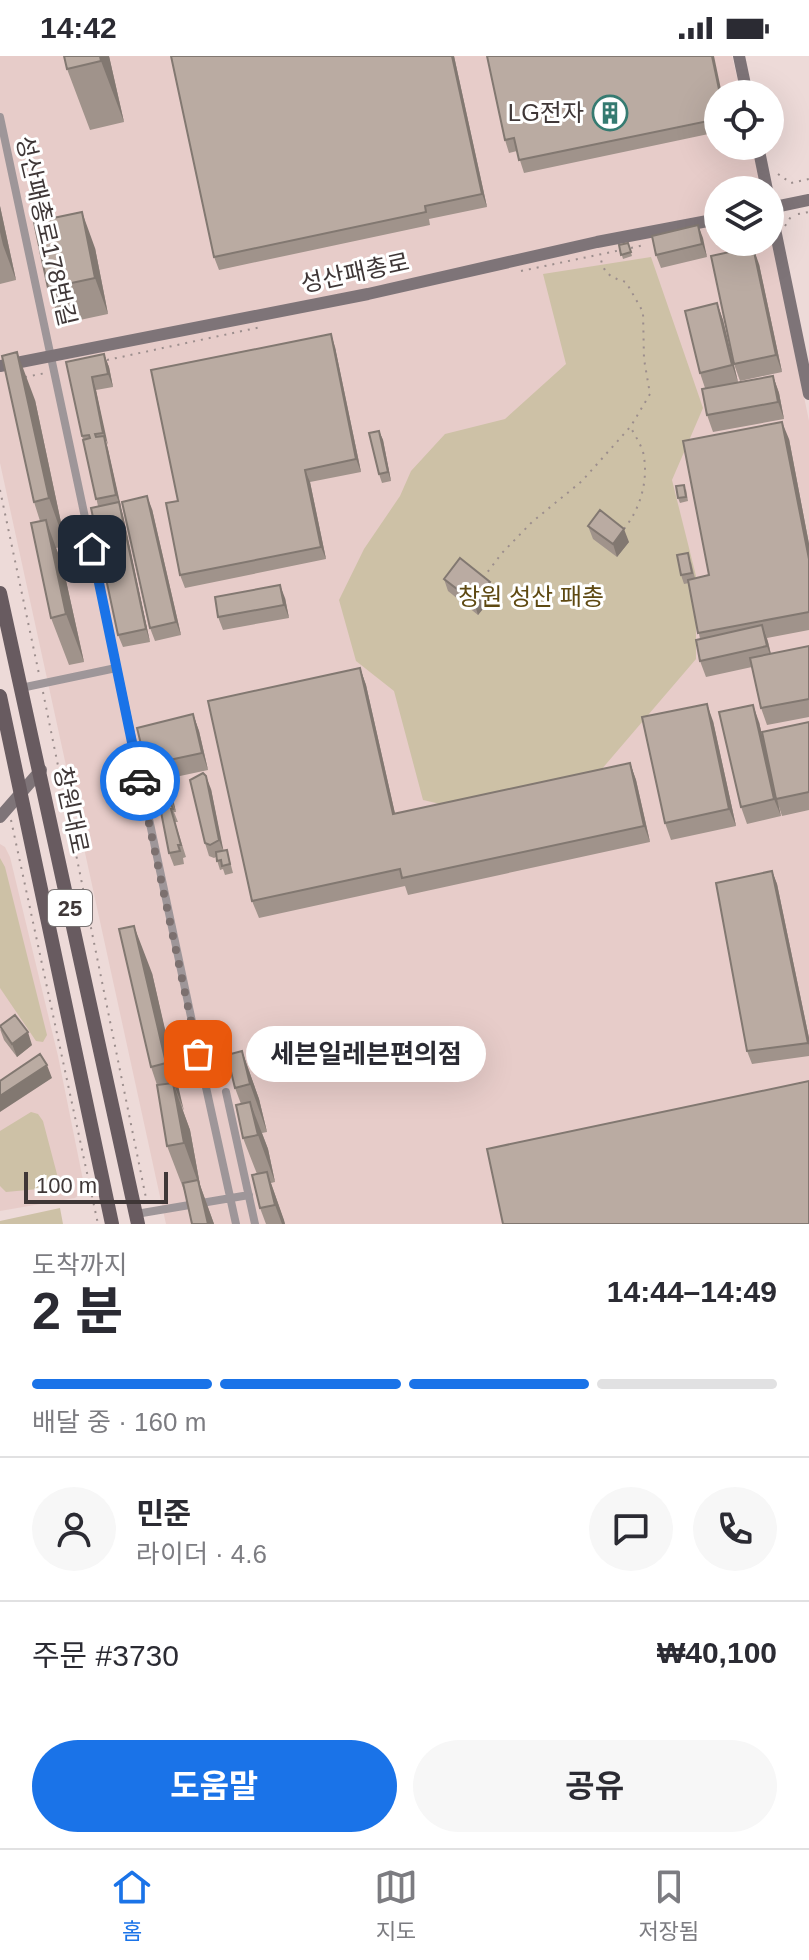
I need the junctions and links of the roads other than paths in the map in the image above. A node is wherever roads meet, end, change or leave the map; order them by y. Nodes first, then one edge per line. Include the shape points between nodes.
1 (739, 56) edge
2 (744, 80) edge
3 (0, 117) edge
4 (807, 206) edge
5 (784, 207) edge
6 (704, 222) edge
7 (780, 256) edge
8 (53, 354) junction
9 (0, 366) edge
10 (809, 394) edge
11 (0, 593) edge
12 (116, 668) junction
13 (21, 688) junction
14 (0, 696) edge
15 (41, 770) junction
16 (21, 793) junction
17 (6, 818) edge
18 (226, 1092) edge
19 (249, 1195) junction
20 (231, 1199) junction
21 (141, 1217) edge
22 (112, 1224) edge
23 (236, 1224) edge
24 (255, 1224) edge

1 - 2 main road
3 - 8 street, 성산패총로178번길
4 - 5 main road
6 - 8 main road, 성산패총로
7 - 10 main road
8 - 9 main road, 성산패총로
8 - 12 street, 성산패총로178번길
11 - 13 main road, 창원대로 / 25
12 - 13 street
12 - 20 street, 성산패총로178번길
13 - 15 main road, 창원대로 / 25
14 - 16 main road, 창원대로 / 25
15 - 16 main road
15 - 21 main road, 창원대로 / 25
16 - 17 main road
16 - 22 main road, 창원대로 / 25
18 - 19 street
19 - 20 street
19 - 24 street
20 - 21 street
20 - 23 street, 성산패총로178번길

